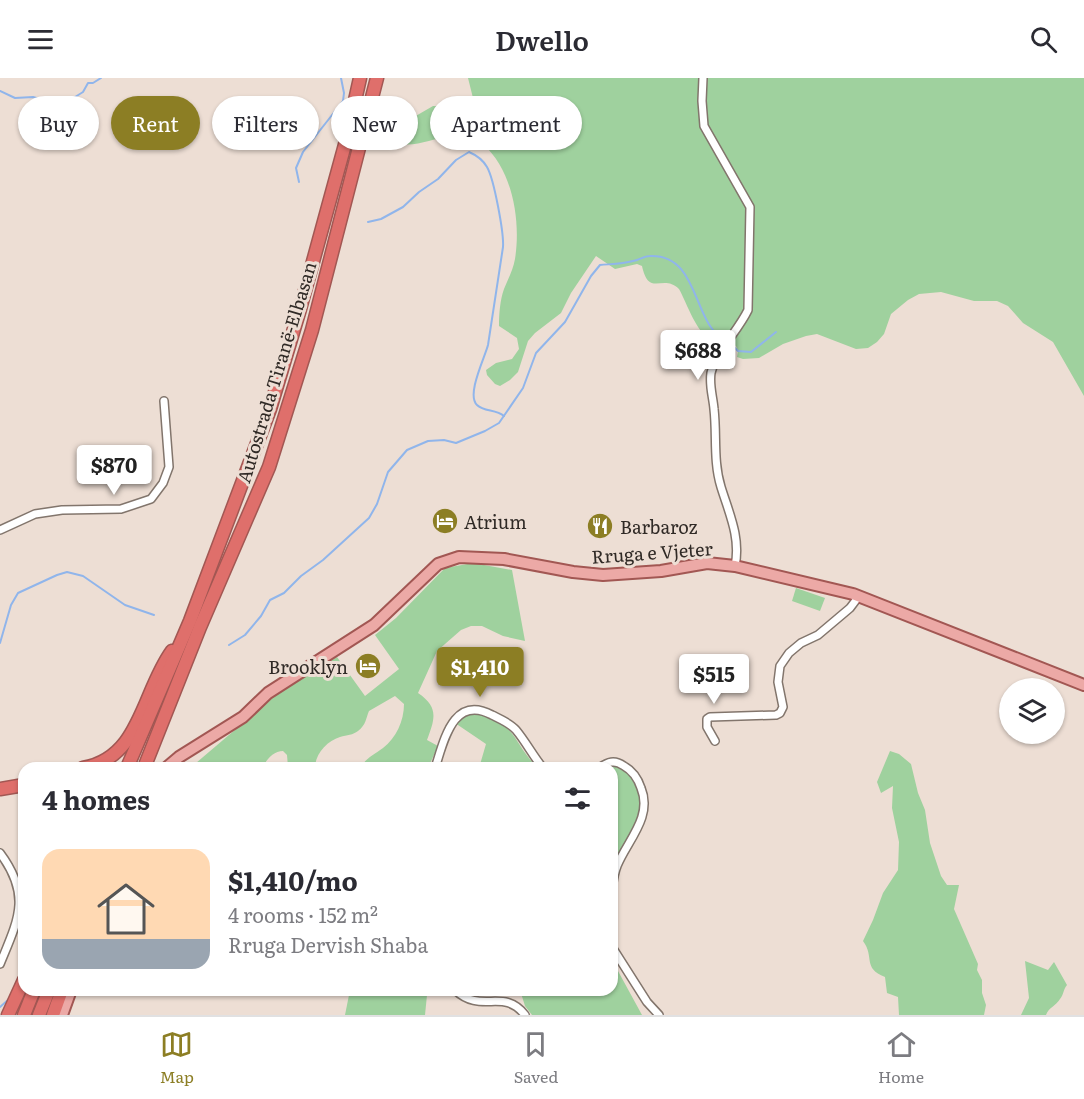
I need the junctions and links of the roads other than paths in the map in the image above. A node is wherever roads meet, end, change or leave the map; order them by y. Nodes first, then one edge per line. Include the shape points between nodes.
1 (360, 78) edge
2 (377, 78) edge
3 (703, 78) edge
4 (164, 401) dead end
5 (0, 530) edge
6 (735, 566) junction
7 (859, 596) junction
8 (181, 642) junction
9 (1084, 685) edge
10 (715, 741) dead end
11 (103, 762) edge
12 (130, 762) edge
13 (146, 762) edge
14 (173, 762) edge
15 (437, 762) edge
16 (539, 762) edge
17 (618, 763) edge
18 (0, 781) edge
19 (18, 783) edge
20 (18, 784) edge
21 (18, 785) edge
22 (0, 789) edge
23 (0, 799) edge
24 (0, 854) edge
25 (618, 865) edge
26 (18, 892) edge
27 (18, 912) edge
28 (618, 956) edge
29 (0, 964) edge
30 (18, 993) edge
31 (32, 996) edge
32 (47, 996) edge
33 (60, 996) edge
34 (69, 996) edge
35 (459, 996) edge
36 (475, 1009) dead end
37 (489, 1009) dead end
38 (655, 1013) edge
39 (8, 1015) edge
40 (24, 1015) edge
41 (39, 1015) edge
42 (53, 1015) edge
43 (62, 1015) edge
44 (525, 1015) edge

1 - 8 highway, Autostrada Tiranë-Elbasan via 316,253 270,409
2 - 13 highway, Autostrada Tiranë-Elbasan via 312,330 269,467
3 - 6 street via 704,126 750,207 748,310 715,361 710,386 716,468 738,546
4 - 5 street via 169,467 151,499 121,509 35,514
6 - 7 main road, Rruga e Vjeter
6 - 14 main road, Rruga e Vjeter via 707,563 603,575 504,559 448,559 427,572 374,625 267,693 243,717
7 - 9 main road, Rruga e Vjeter
7 - 10 street via 818,635 789,653 780,666 780,713 710,717 706,723
8 - 11 highway via 159,669 126,743
8 - 12 highway, Autostrada Tiranë-Elbasan
15 - 16 street via 452,723 458,715 476,710 514,727
17 - 25 street via 639,782 645,802 641,820
18 - 19 highway
20 - 22 highway
21 - 23 highway
24 - 26 street via 12,870
27 - 29 street
28 - 38 street
30 - 39 highway
31 - 40 highway
32 - 41 highway
33 - 42 highway
34 - 43 main road
35 - 36 street
37 - 44 street via 507,1004

